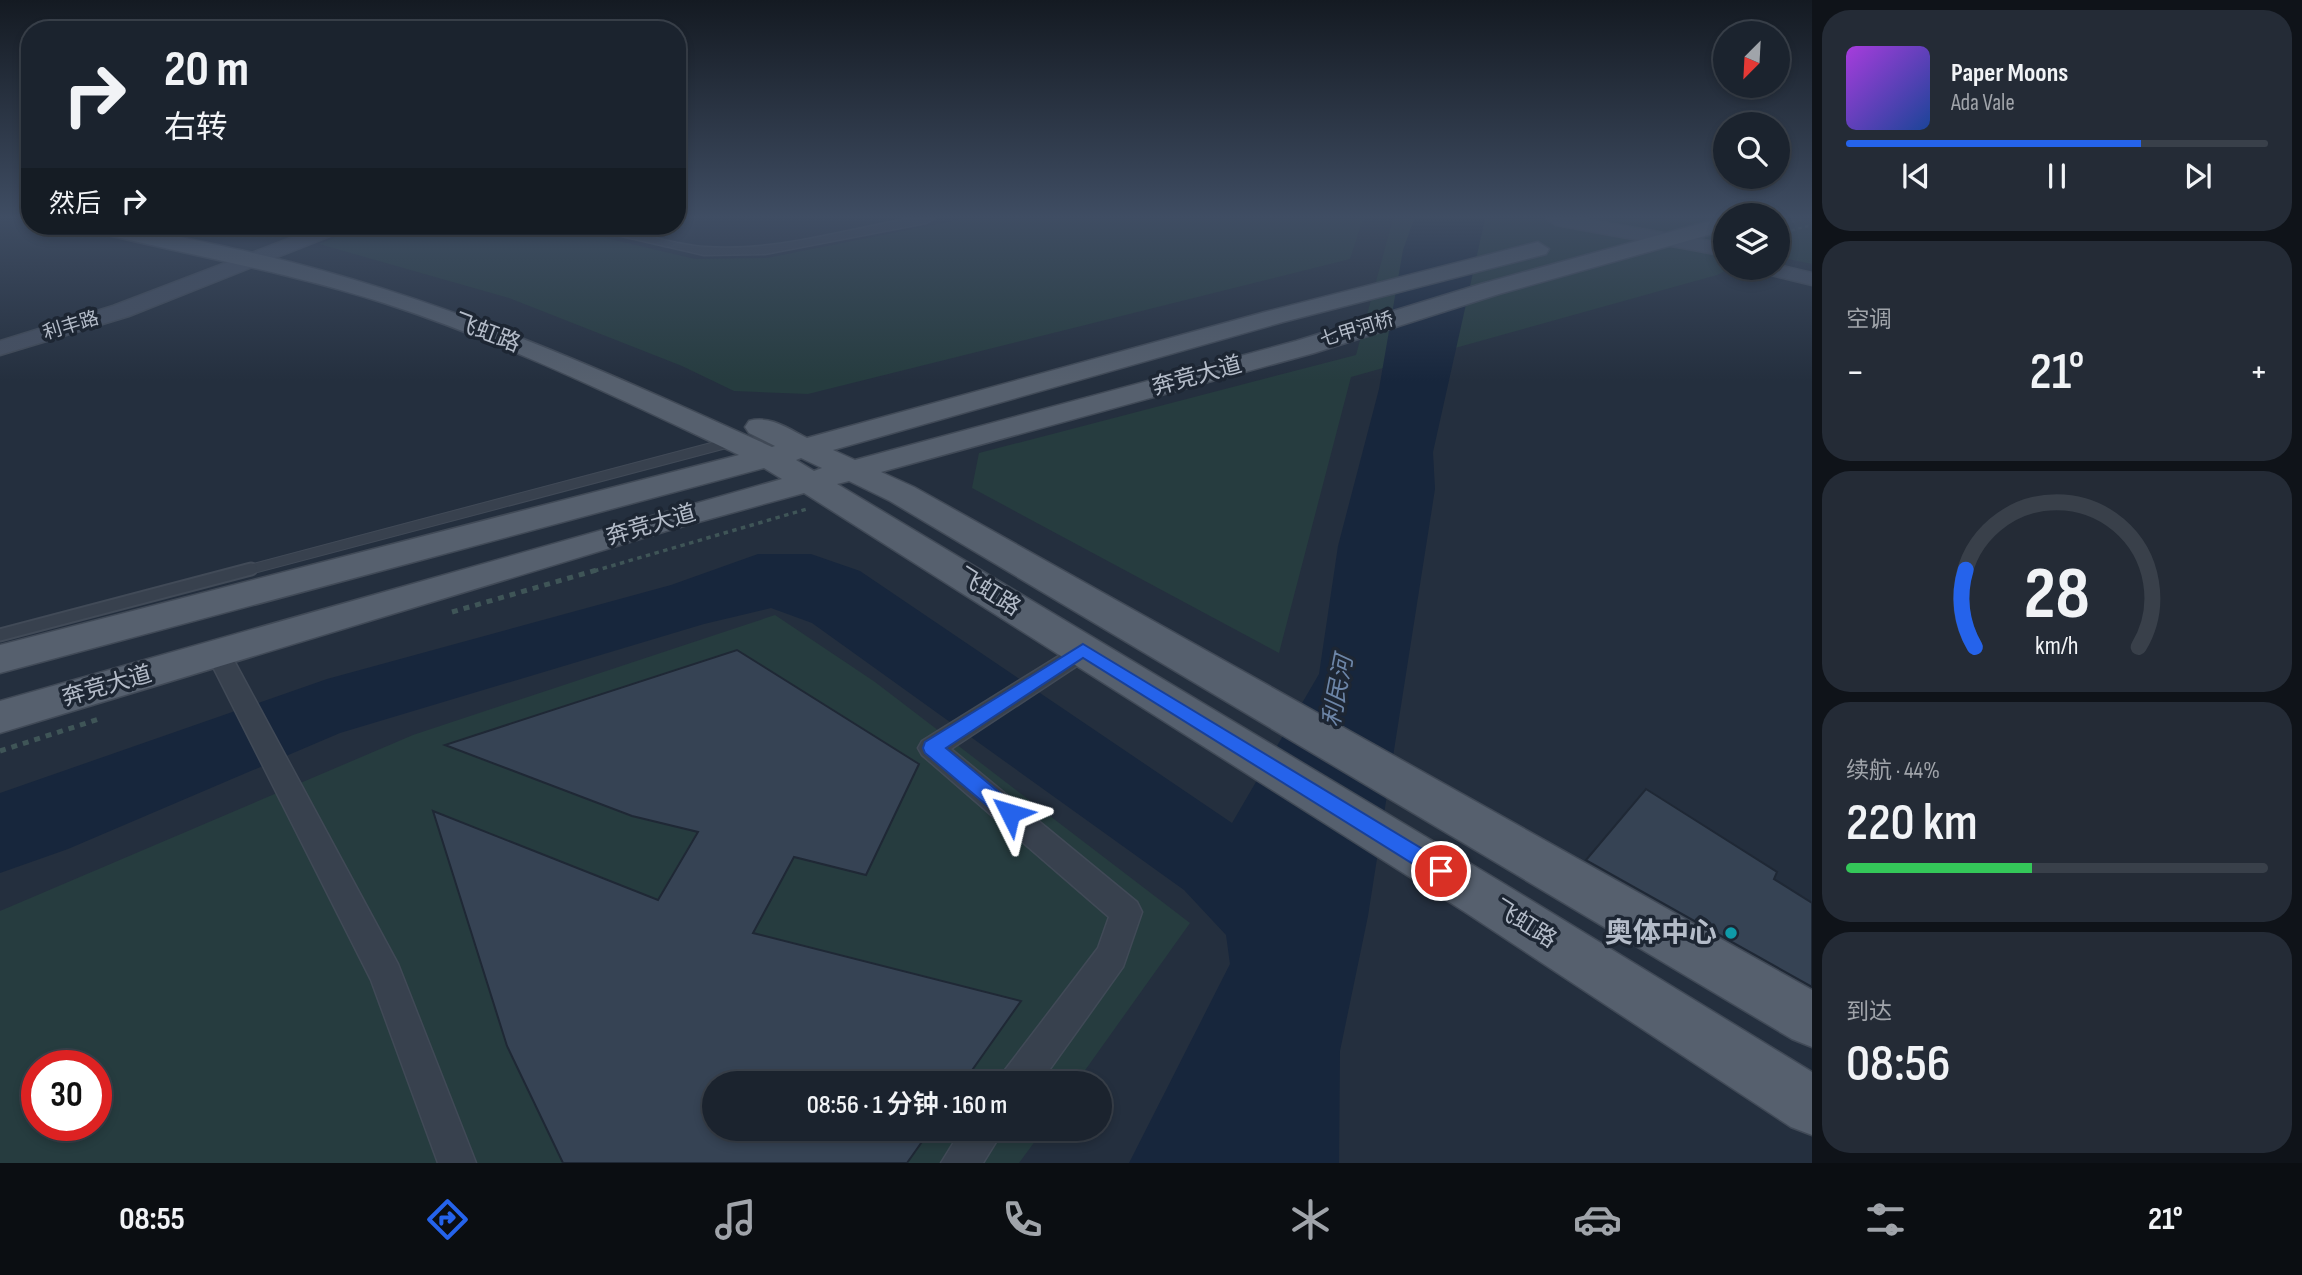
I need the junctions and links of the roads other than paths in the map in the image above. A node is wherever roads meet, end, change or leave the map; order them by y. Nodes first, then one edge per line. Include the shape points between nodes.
1 (217, 273) edge
2 (318, 273) edge
3 (333, 273) edge
4 (1446, 273) edge
5 (1544, 273) edge
6 (1790, 274) edge
7 (1812, 279) edge
8 (1274, 317) joint
9 (1305, 347) joint
10 (0, 348) edge
11 (735, 441) junction
12 (769, 457) junction
13 (807, 464) junction
14 (851, 468) junction
15 (0, 635) edge
16 (1083, 650) junction
17 (218, 653) junction
18 (0, 659) edge
19 (0, 717) edge
20 (932, 748) joint
21 (1812, 1020) edge
22 (1027, 1071) edge
23 (1812, 1106) edge
24 (976, 1141) edge
25 (457, 1163) edge
26 (960, 1163) edge

1 - 10 street, 利丰路 via 121,311
2 - 11 main road, 飞虹路 via 489,332
3 - 13 main road, 飞虹路 via 469,309 584,351 692,395
4 - 8 main road, 七甲河桥
5 - 9 main road, 七甲河桥
6 - 7 street
8 - 13 main road, 奔竞大道
9 - 14 main road, 奔竞大道
11 - 12 main road, 飞虹路
11 - 15 lane
12 - 13 main road, 奔竞大道
12 - 18 main road, 奔竞大道
13 - 14 main road, 奔竞大道
13 - 16 main road, 飞虹路
13 - 17 main road, 奔竞大道
14 - 21 main road, 飞虹路
16 - 20 street
16 - 23 main road, 飞虹路
17 - 19 main road, 奔竞大道
17 - 25 street via 386,975
20 - 22 street via 1126,912 1112,956
24 - 26 street

